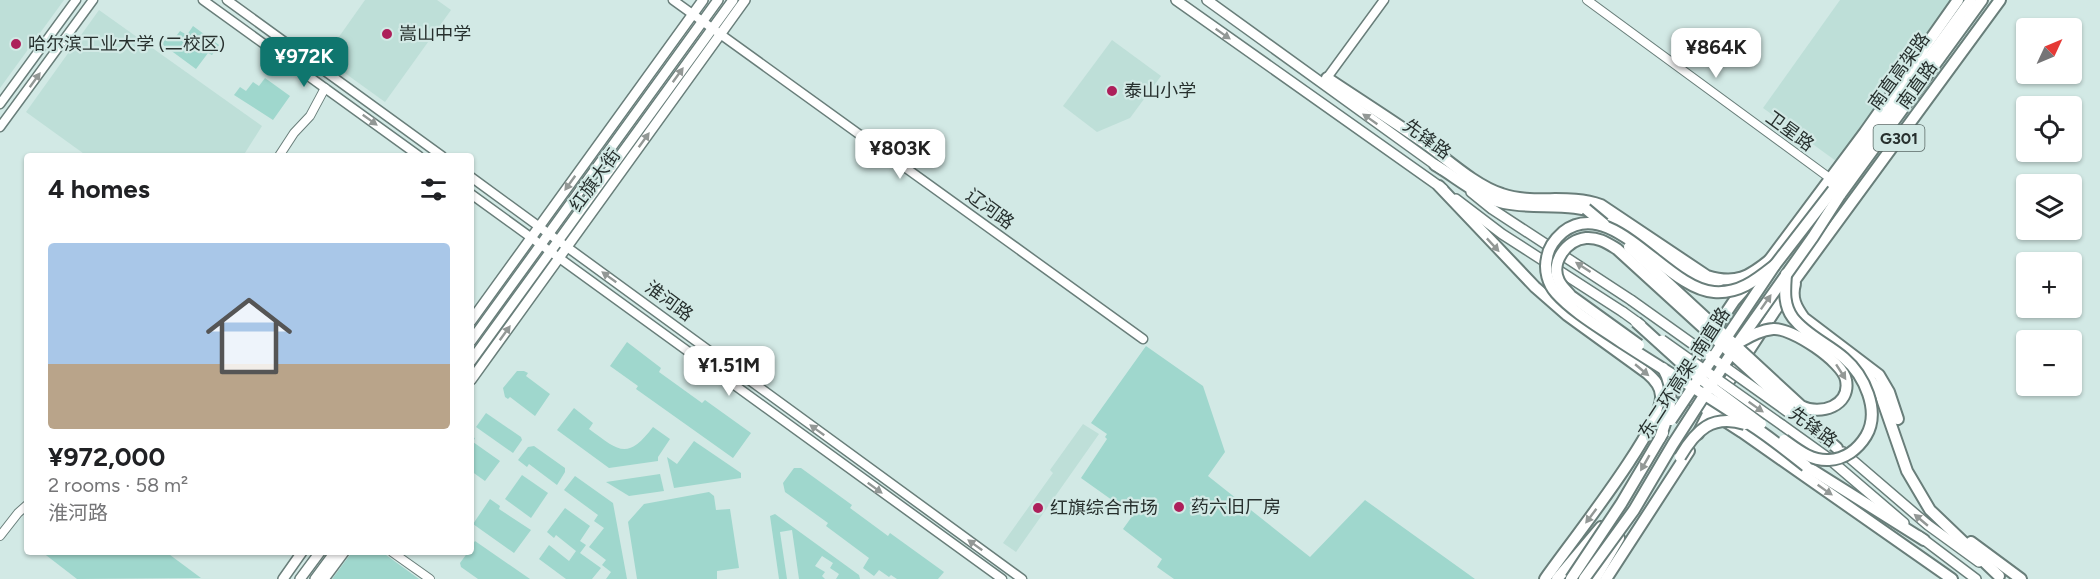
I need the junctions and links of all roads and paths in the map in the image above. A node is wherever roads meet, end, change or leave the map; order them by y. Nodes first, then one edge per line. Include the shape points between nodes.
1 (76, 0) edge
2 (93, 0) edge
3 (203, 0) edge
4 (227, 0) edge
5 (673, 0) edge
6 (681, 0) edge
7 (703, 0) edge
8 (718, 0) edge
9 (733, 0) edge
10 (745, 0) edge
11 (1176, 0) edge
12 (1207, 0) edge
13 (1384, 0) edge
14 (1587, 0) edge
15 (1960, 0) edge
16 (1971, 0) edge
17 (1999, 0) edge
18 (1985, 4) edge
19 (694, 12) junction
20 (704, 20) junction
21 (717, 29) junction
22 (1325, 81) junction
23 (325, 88) junction
24 (0, 104) edge
25 (0, 127) edge
26 (281, 153) edge
27 (415, 153) edge
28 (438, 153) edge
29 (1435, 165) junction
30 (474, 179) edge
31 (1439, 186) junction
32 (1835, 188) junction
33 (474, 196) edge
34 (1586, 209) junction
35 (539, 226) junction
36 (1800, 231) junction
37 (549, 233) junction
38 (1813, 237) junction
39 (531, 238) junction
40 (558, 240) junction
41 (541, 245) junction
42 (567, 247) junction
43 (550, 251) junction
44 (559, 258) junction
45 (1773, 262) junction
46 (1792, 275) junction
47 (1725, 291) junction
48 (474, 317) edge
49 (1636, 322) junction
50 (474, 337) edge
51 (1144, 337) dead end
52 (1738, 343) junction
53 (474, 357) edge
54 (1846, 359) junction
55 (474, 376) edge
56 (1674, 390) junction
57 (1662, 394) junction
58 (1788, 409) junction
59 (1710, 410) junction
60 (1754, 426) junction
61 (1742, 432) junction
62 (1660, 438) junction
63 (1837, 448) joint
64 (1684, 455) junction
65 (1921, 497) junction
66 (1621, 504) junction
67 (24, 508) edge
68 (1634, 510) junction
69 (1933, 514) junction
70 (0, 536) edge
71 (1924, 540) junction
72 (300, 555) edge
73 (318, 555) edge
74 (333, 555) edge
75 (342, 555) edge
76 (396, 555) edge
77 (2001, 578) edge
78 (283, 579) edge
79 (300, 579) edge
80 (315, 579) edge
81 (324, 579) edge
82 (430, 579) edge
83 (1002, 579) edge
84 (1022, 579) edge
85 (1545, 579) edge
86 (1557, 579) edge
87 (1571, 579) edge
88 (1584, 579) edge
89 (1595, 579) edge
90 (1606, 579) edge
91 (1952, 579) edge
92 (1976, 579) edge
93 (2021, 579) edge

1 - 24 main road
25 -> 2 main road
3 - 23 main road
4 - 28 main road
5 - 19 main road, 辽河路
6 - 19 main road, 辽河路
7 - 19 main road, 红旗大街
8 - 20 main road, 红旗大街
9 - 21 main road, 红旗大街
10 - 21 main road, 红旗大街
11 -> 31 main road, 先锋路
12 - 22 main road, 先锋路
13 - 22 main road
14 - 32 street, 卫星路
15 - 32 highway, 南直路 / G301
15 - 36 highway, bridge via 1813,206
16 - 32 highway, 南直高架路
17 - 18 highway
17 - 46 highway, 南直路 / G301
18 - 32 highway, 南直高架路
18 - 38 highway, bridge via 1847,199
19 - 20 main road, 辽河路
19 -> 35 main road, 红旗大街
20 - 21 main road, 辽河路
20 - 37 main road, 红旗大街
40 -> 21 main road, 红旗大街
42 -> 21 main road, 红旗大街
21 - 51 main road, 辽河路
29 -> 22 main road, 先锋路
22 - 45 highway via 1380,111 1495,192 1519,198 1572,198 1601,205 1707,276 1719,280 1744,277
23 - 26 street via 310,116
23 -> 27 main road
29 - 34 highway via 1501,202
58 -> 29 main road, 先锋路, bridge via 1492,209
30 - 35 main road, 淮河路
31 - 49 main road, 先锋路, bridge via 1502,234
31 -> 57 highway via 1535,287 1641,369
32 - 36 highway, 东二环高架-南直路, bridge
32 - 38 highway, 东二环高架-南直路, bridge
32 - 45 highway, 南直路 / G301
33 - 39 main road, 淮河路
34 - 47 highway, bridge
52 -> 34 highway, bridge via 1774,329 1795,334 1842,369 1847,381 1844,396 1824,411 1801,406
35 - 37 main road, 淮河路
35 - 39 main road, 红旗大街
36 - 45 highway, 东二环高架-南直路, bridge
37 - 40 main road, 淮河路
37 - 41 main road, 红旗大街
38 - 46 highway, 东二环高架-南直路, bridge
39 - 41 main road, 淮河路
39 - 48 main road, 红旗大街
40 - 42 main road, 淮河路
40 - 43 main road, 红旗大街
41 - 43 main road, 淮河路
41 - 50 main road, 红旗大街
42 - 44 main road, 红旗大街
84 -> 42 main road, 淮河路
43 - 44 main road, 淮河路
43 - 53 main road, 红旗大街
55 -> 44 main road, 红旗大街
44 -> 83 main road, 淮河路
45 - 47 highway, bridge via 1744,287
45 - 56 highway via 1734,301
45 - 62 highway, 东二环高架-南直路, bridge
52 -> 46 highway, 东二环高架-南直路, bridge
46 - 54 highway, bridge via 1786,305 1793,318
46 - 59 highway, G301
46 - 65 highway via 1797,308 1804,318 1884,381
47 - 60 highway, bridge via 1693,286 1619,234 1592,223 1571,227 1561,234 1546,260 1548,280 1571,307
49 - 54 highway, bridge via 1689,370 1801,453 1815,459 1839,458 1852,452 1869,431 1870,399
49 -> 71 main road, 先锋路, bridge via 1828,458
52 - 68 highway, 东二环高架-南直路, bridge
54 - 65 highway, bridge via 1865,373 1880,393 1901,456
56 - 57 highway
56 - 59 highway
57 -> 85 highway via 1649,429 1600,505
58 - 62 highway, bridge via 1617,249 1603,240 1577,240 1559,258 1559,281 1572,296 1660,364 1672,392 1671,408
58 - 63 highway
59 - 61 highway
59 - 64 highway, G301
60 - 64 highway, bridge via 1729,420 1712,423 1696,434
60 - 71 highway, bridge via 1806,466
61 - 64 highway via 1718,427 1702,435
61 -> 91 highway
62 -> 66 highway, 东二环高架-南直路, bridge
77 -> 63 main road, 先锋路 via 1928,525
64 - 90 highway
65 - 69 highway
66 - 86 highway, bridge
66 - 87 highway, 东二环高架-南直路, bridge
67 - 70 street
68 - 88 highway, 东二环高架-南直路, bridge
68 - 89 highway, bridge
69 - 77 highway
69 - 93 highway
71 - 92 main road, 先锋路
72 - 78 main road
73 - 79 main road
74 - 80 main road
75 - 81 main road
76 - 82 street

